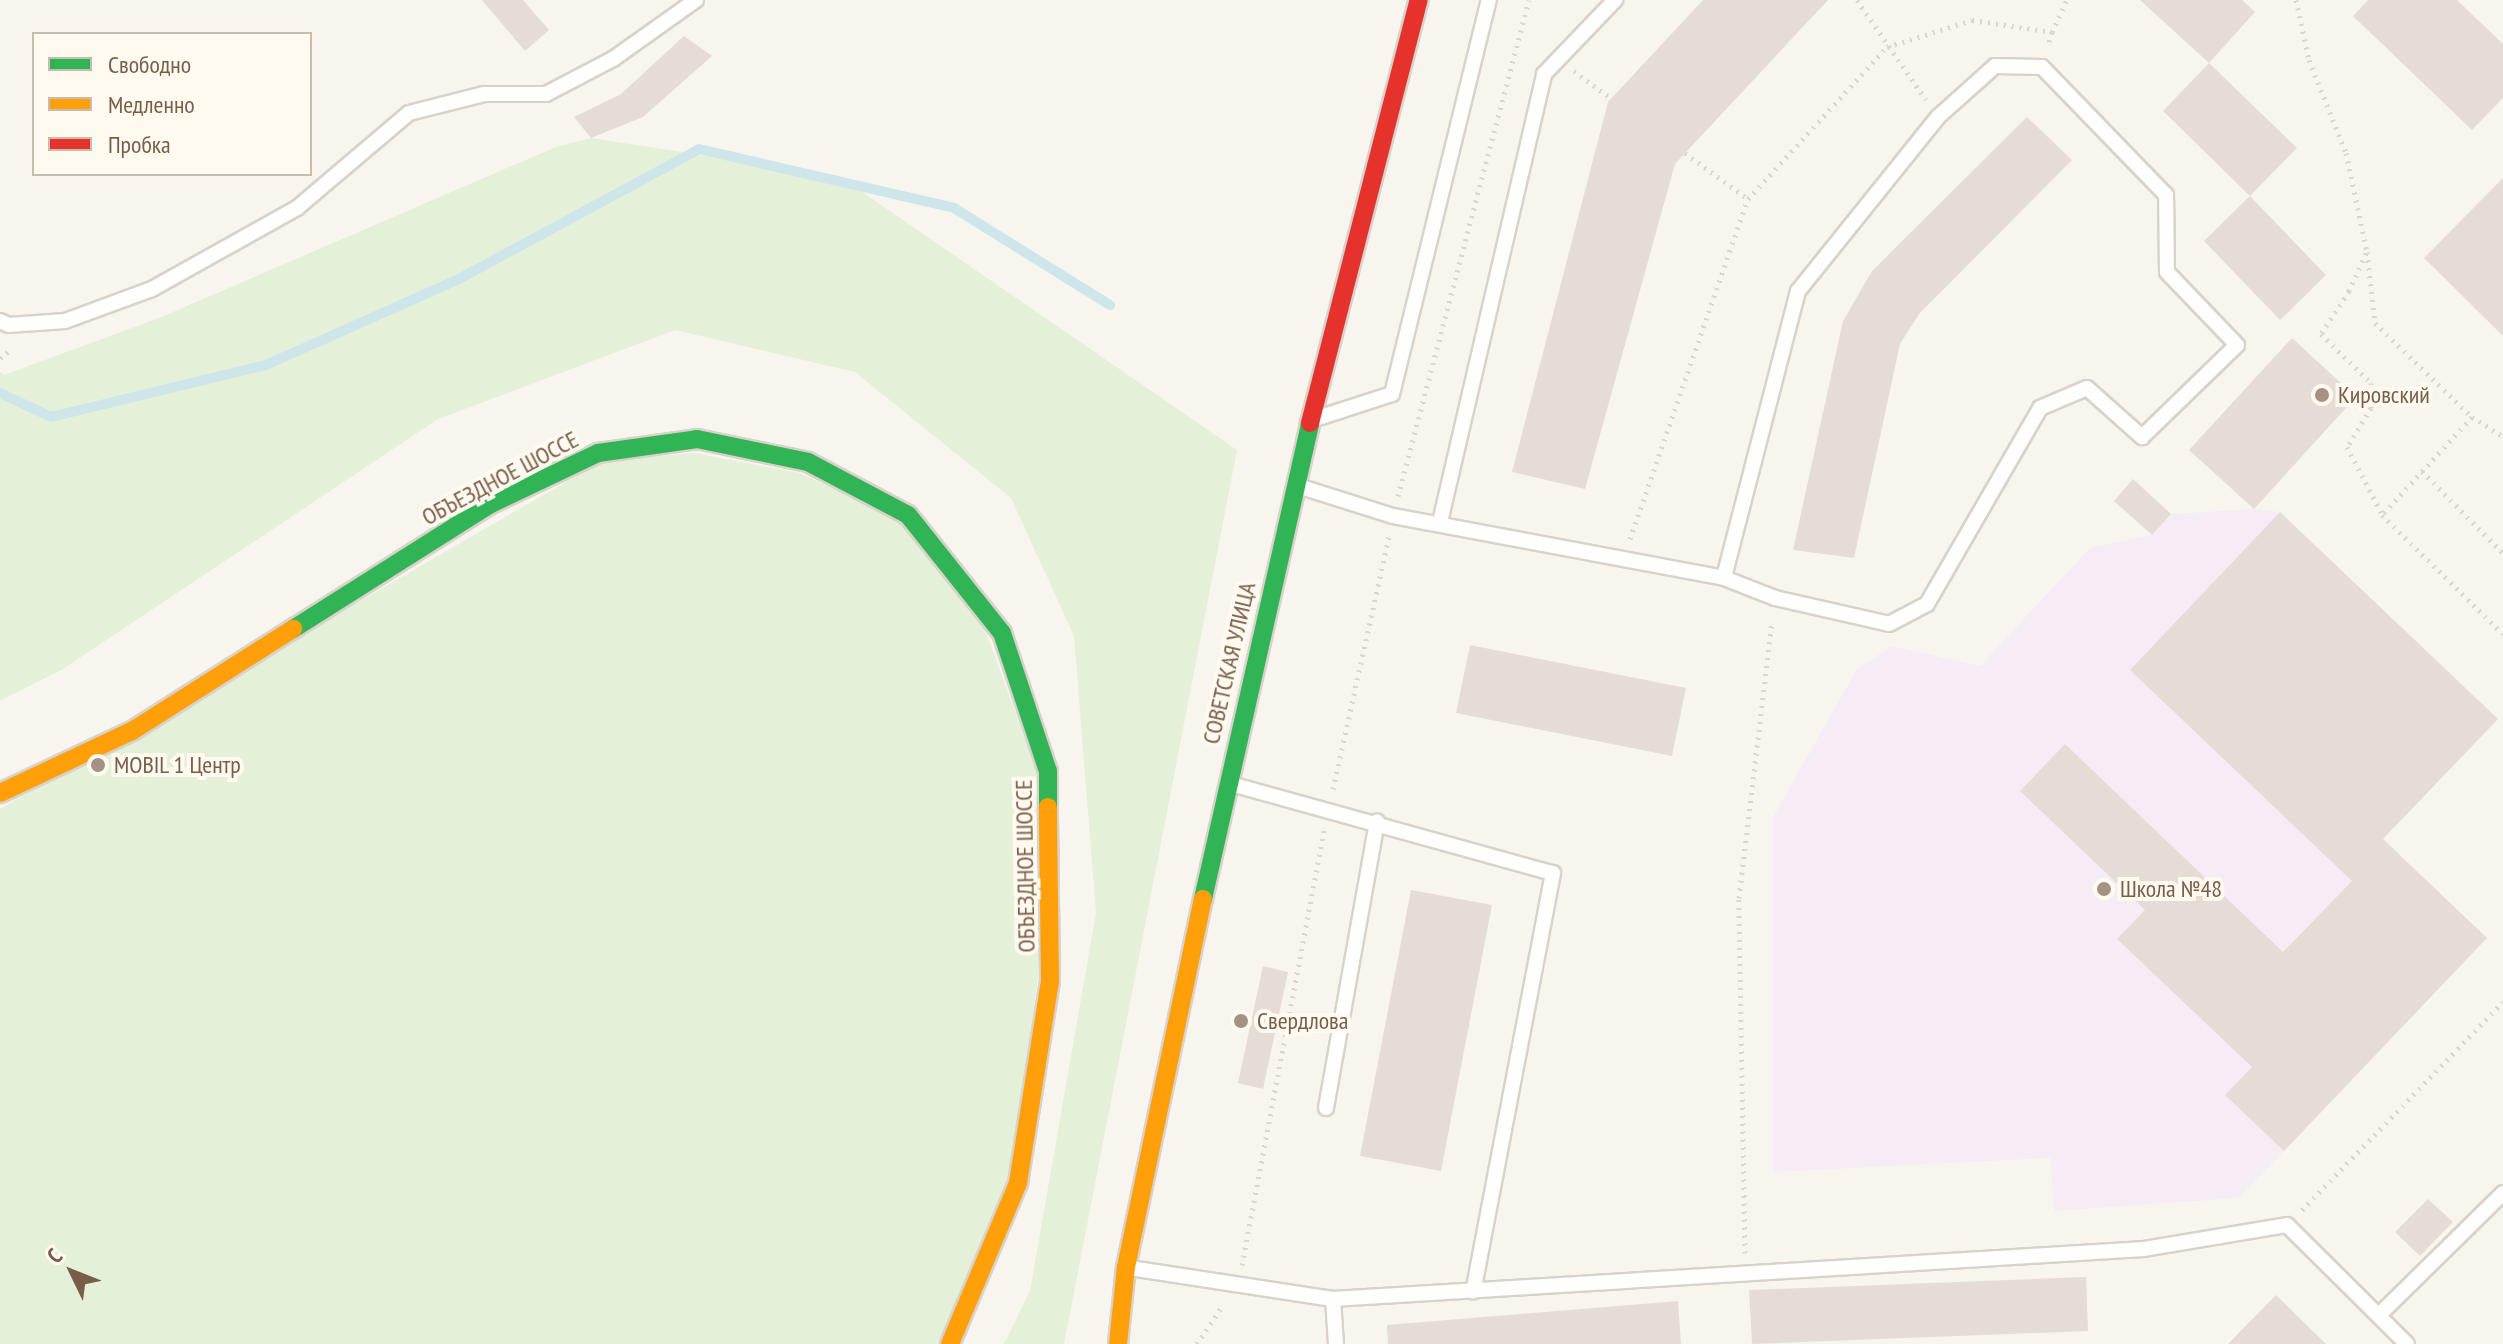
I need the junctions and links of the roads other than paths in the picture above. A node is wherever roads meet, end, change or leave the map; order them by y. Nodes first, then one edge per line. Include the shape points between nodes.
1 (696, 0) edge
2 (1419, 0) edge
3 (1489, 0) edge
4 (1615, 0) edge
5 (0, 321) edge
6 (1310, 420) junction
7 (1294, 485) junction
8 (1440, 522) junction
9 (1724, 578) junction
10 (1227, 783) junction
11 (0, 793) edge
12 (1377, 822) junction
13 (1326, 1108) dead end
14 (2503, 1193) edge
15 (1126, 1267) junction
16 (1473, 1291) junction
17 (1333, 1299) junction
18 (2379, 1315) junction
19 (950, 1344) edge
20 (1118, 1344) edge
21 (1336, 1344) edge
22 (2407, 1344) edge

1 - 5 lane via 613,59 546,94 484,94 409,113 297,208 152,289 65,321
2 - 6 street, СОВЕТСКАЯ УЛИЦА
3 - 6 lane via 1392,394
4 - 8 lane via 1544,74
6 - 7 street, СОВЕТСКАЯ УЛИЦА
7 - 8 lane via 1393,516
7 - 10 street, СОВЕТСКАЯ УЛИЦА
8 - 9 lane via 1622,562
9 - 9 lane via 1798,291 1938,117 1995,66 2042,67 2166,195 2167,272 2237,345 2142,437 2087,388 2040,408 1927,604 1889,624 1775,598
10 - 12 lane
10 - 15 street, СОВЕТСКАЯ УЛИЦА
11 - 19 street, ОБЪЕЗДНОЕ ШОССЕ via 132,731 489,505 598,453 697,439 808,462 908,515 1002,633 1048,771 1050,982 1018,1183
12 - 13 lane
12 - 16 lane via 1553,873
14 - 18 lane
15 - 17 lane
15 - 20 street, СОВЕТСКАЯ УЛИЦА
16 - 17 lane
16 - 18 lane via 2144,1249 2287,1225
17 - 21 lane
18 - 22 lane

